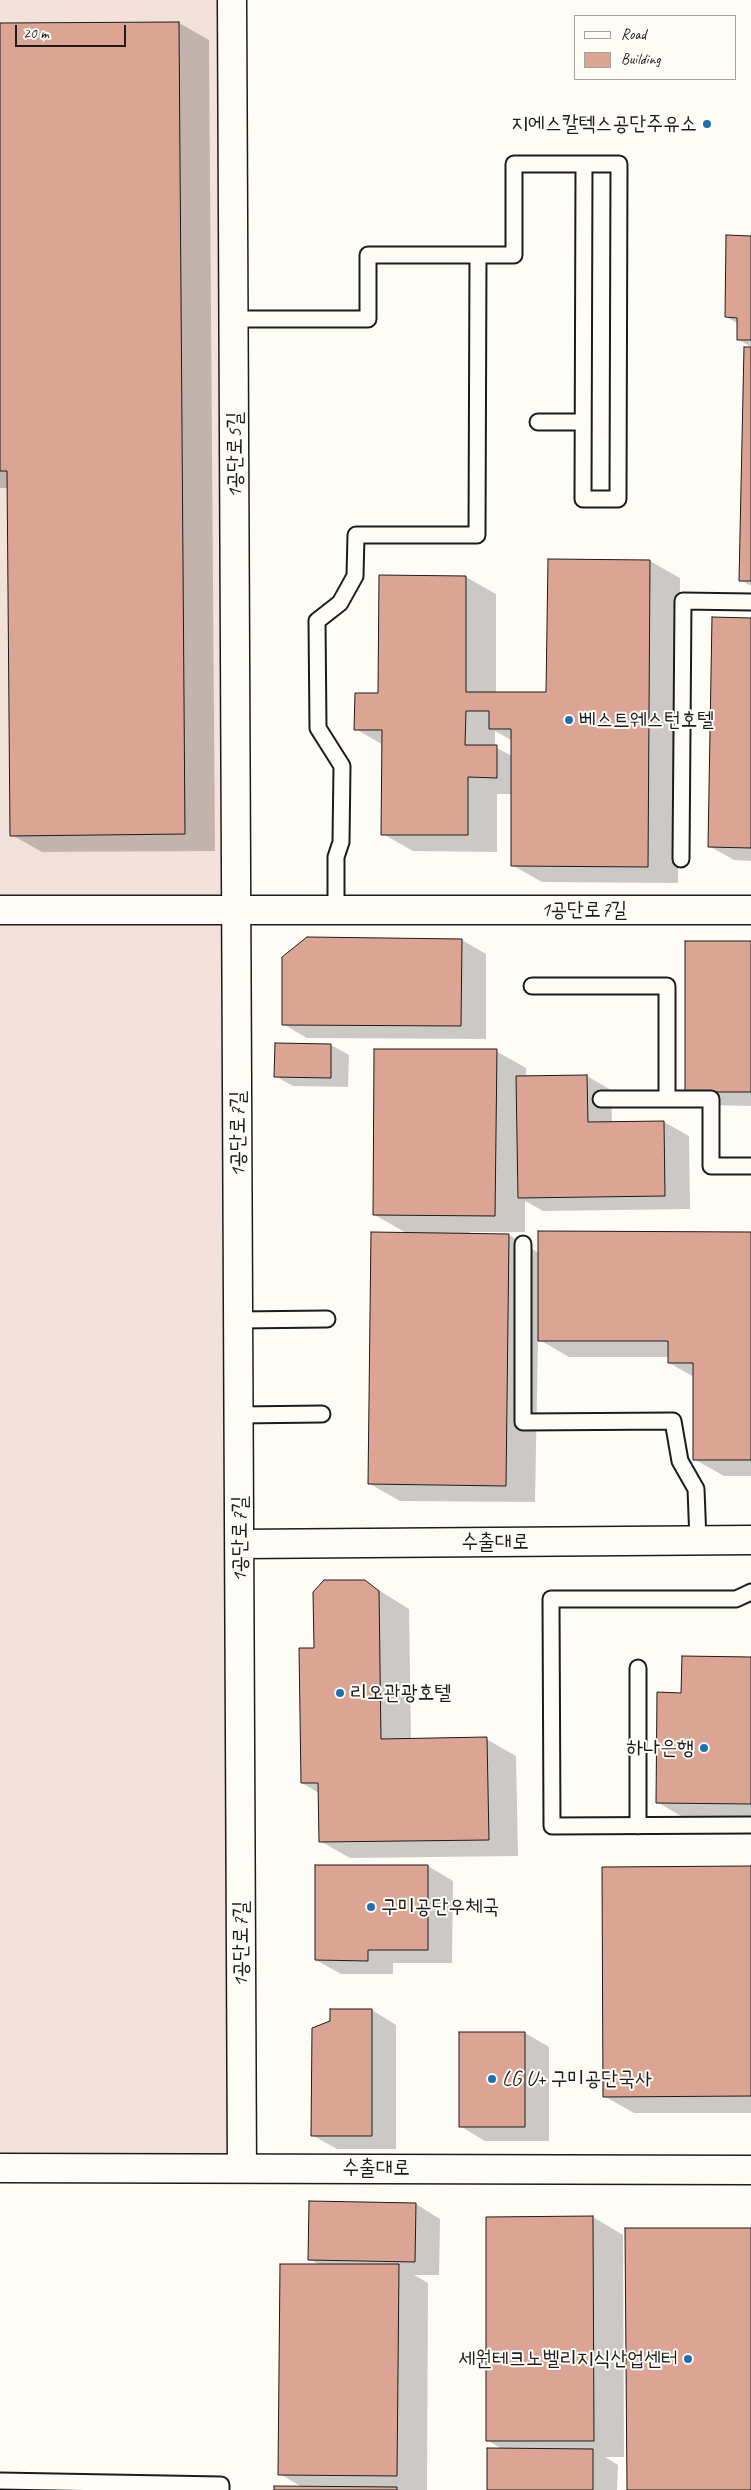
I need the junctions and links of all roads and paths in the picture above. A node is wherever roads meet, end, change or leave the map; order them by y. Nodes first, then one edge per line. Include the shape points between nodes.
1 (232, 0) edge
2 (584, 164) junction
3 (478, 255) junction
4 (234, 319) junction
5 (538, 422) dead end
6 (584, 422) junction
7 (751, 602) edge
8 (681, 859) dead end
9 (0, 910) edge
10 (237, 910) junction
11 (336, 910) junction
12 (751, 910) edge
13 (532, 986) dead end
14 (601, 1099) dead end
15 (667, 1099) junction
16 (751, 1166) edge
17 (523, 1244) dead end
18 (327, 1319) dead end
19 (238, 1320) junction
20 (322, 1414) dead end
21 (239, 1415) junction
22 (751, 1540) edge
23 (698, 1541) junction
24 (240, 1544) junction
25 (751, 1592) edge
26 (638, 1668) dead end
27 (638, 1826) junction
28 (751, 1826) edge
29 (242, 2167) junction
30 (0, 2168) edge
31 (751, 2170) edge
32 (0, 2481) edge
33 (221, 2490) edge

1 - 4 street, 1공단로5길
2 - 3 lane via 514,164 514,255
2 - 6 lane
2 - 6 lane via 619,164 618,499 583,499
3 - 4 lane via 368,255 368,319
3 - 11 lane via 477,535 356,535 356,576 340,603 317,621 318,728 342,766
4 - 10 street, 1공단로5길
5 - 6 lane
7 - 8 lane via 683,601
9 - 10 street, 1공단로7길
10 - 11 street, 1공단로7길
10 - 19 street, 1공단로7길
11 - 12 street, 1공단로7길
13 - 15 lane via 667,986
14 - 15 lane
15 - 16 lane via 711,1099 711,1166
17 - 23 lane via 523,1422 673,1421 680,1461 696,1489
18 - 19 lane
19 - 21 street, 1공단로7길
20 - 21 lane
21 - 24 street, 1공단로7길
22 - 23 street, 수출대로
23 - 24 street, 수출대로
24 - 29 street, 1공단로7길
25 - 27 lane via 736,1599 551,1599 552,1826
26 - 27 lane
27 - 28 lane
29 - 30 street, 수출대로
29 - 31 street, 수출대로
32 - 33 lane via 221,2485

